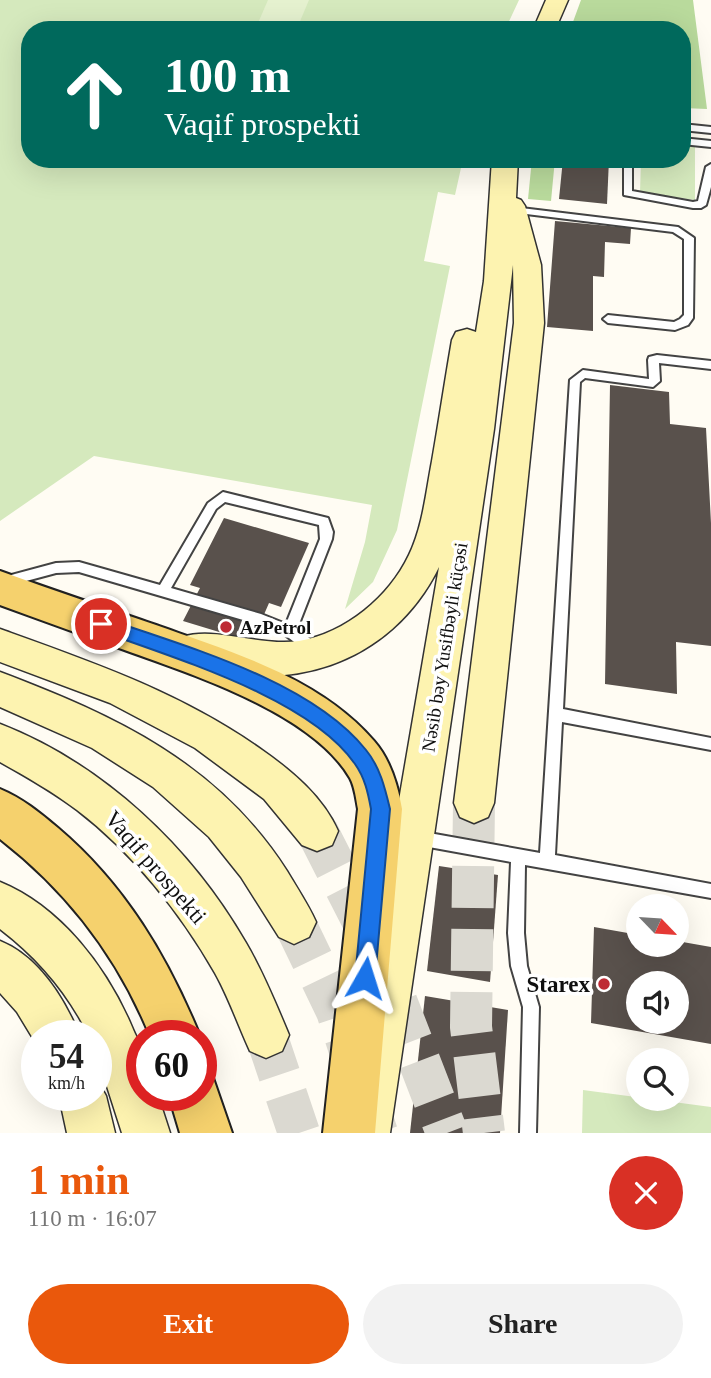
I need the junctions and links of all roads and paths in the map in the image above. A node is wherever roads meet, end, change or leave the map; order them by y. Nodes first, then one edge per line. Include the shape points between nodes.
1 (557, 0) edge
2 (548, 21) edge
3 (691, 128) edge
4 (711, 130) edge
5 (691, 142) edge
6 (711, 145) edge
7 (711, 167) edge
8 (628, 168) edge
9 (507, 182) edge
10 (608, 319) dead end
11 (711, 365) edge
12 (0, 583) edge
13 (0, 589) edge
14 (163, 592) junction
15 (290, 632) junction
16 (152, 642) junction
17 (0, 645) edge
18 (318, 652) junction
19 (0, 690) edge
20 (555, 714) junction
21 (0, 743) edge
22 (711, 744) edge
23 (474, 803) tunnel mouth
24 (0, 811) edge
25 (317, 831) tunnel mouth
26 (414, 837) junction
27 (518, 855) junction
28 (547, 860) junction
29 (711, 891) edge
30 (0, 903) edge
31 (293, 922) tunnel mouth
32 (0, 963) edge
33 (49, 1020) edge
34 (168, 1020) edge
35 (266, 1035) tunnel mouth
36 (86, 1111) edge
37 (199, 1111) edge
38 (91, 1133) edge
39 (146, 1133) edge
40 (206, 1133) edge
41 (349, 1133) edge
42 (366, 1133) edge
43 (528, 1133) edge

1 - 2 main road
3 - 4 lane
5 - 6 lane
7 - 8 lane via 701,205 627,193
9 - 10 lane via 675,229 689,238 689,315 684,322 675,326
9 - 18 main road via 480,255 439,519 422,564 396,603 364,633
9 - 23 main road via 527,265 528,323
9 - 26 main road, Nəsib bəy Yusifbəyli küçəsi via 478,429
11 - 20 lane via 657,359 653,360 653,383 583,374 575,380
12 - 14 lane via 56,568 79,567
13 - 16 main road
14 - 15 lane
14 - 15 lane via 212,506 223,497 324,521 326,539
15 - 18 lane
16 - 18 main road via 267,659
16 - 41 main road via 212,664 298,705 332,728 360,757 375,784 380,809 378,849
17 - 25 main road via 123,691 209,735 278,785
19 - 31 main road via 75,718 151,760 200,799 250,854
20 - 22 lane
20 - 28 lane
21 - 35 main road, Vaqif prospekti via 74,784 131,832 186,896 230,958
24 - 34 main road via 76,873 144,965
26 - 27 lane
26 - 42 main road, Nəsib bəy Yusifbəyli küçəsi
27 - 28 lane
27 - 43 lane via 516,933 519,966 531,1007
28 - 29 lane
30 - 39 main road via 50,941 103,1011
32 - 33 main road
36 - 38 main road
37 - 40 main road

